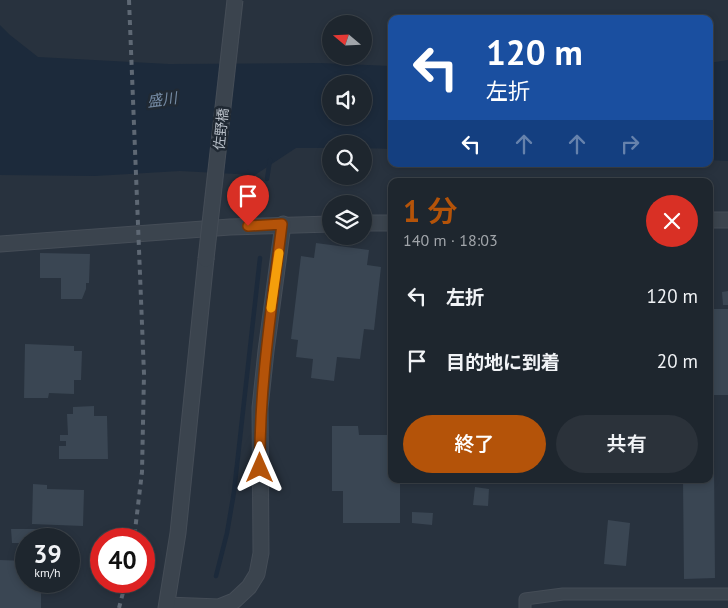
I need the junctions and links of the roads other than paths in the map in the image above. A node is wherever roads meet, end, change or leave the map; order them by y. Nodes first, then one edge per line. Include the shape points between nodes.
1 (235, 0) edge
2 (713, 220) edge
3 (728, 220) edge
4 (388, 223) edge
5 (282, 224) junction
6 (322, 224) edge
7 (372, 224) edge
8 (0, 244) edge
9 (728, 594) edge
10 (166, 606) edge
11 (524, 608) edge

1 - 10 street, 佐野橋, bridge via 178,533
2 - 3 street
4 - 7 street
5 - 6 street
5 - 8 street
5 - 10 street via 260,408 261,553 257,574 249,588 234,601 219,607
9 - 11 street via 563,594 525,599

